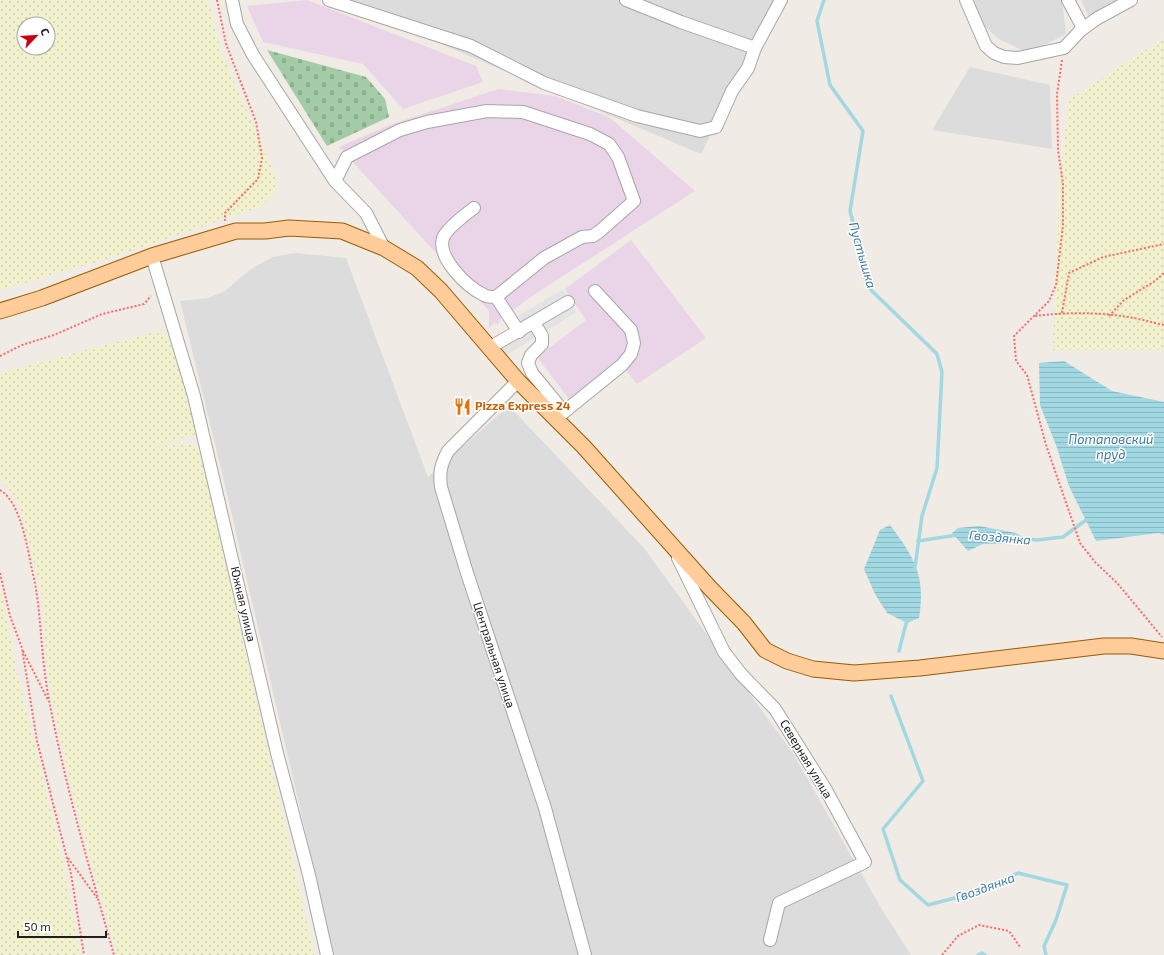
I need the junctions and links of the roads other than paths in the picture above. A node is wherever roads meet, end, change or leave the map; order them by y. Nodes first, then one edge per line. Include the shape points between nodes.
1 (232, 0) edge
2 (329, 0) edge
3 (626, 0) edge
4 (781, 0) edge
5 (966, 0) edge
6 (1068, 0) edge
7 (1131, 0) edge
8 (1084, 28) junction
9 (755, 48) junction
10 (335, 181) junction
11 (474, 208) dead end
12 (384, 248) junction
13 (152, 256) junction
14 (595, 291) dead end
15 (496, 297) junction
16 (568, 302) dead end
17 (0, 311) edge
18 (534, 323) junction
19 (519, 332) junction
20 (489, 348) junction
21 (518, 381) junction
22 (560, 415) junction
23 (673, 546) junction
24 (1164, 651) edge
25 (770, 940) dead end
26 (327, 955) edge
27 (585, 955) edge

1 - 10 street via 237,24 253,55
2 - 9 street via 471,46 544,83 637,116 700,131 716,127 732,91 748,68
3 - 9 street
4 - 9 street
5 - 8 street via 986,46 1004,57 1018,58 1064,48
6 - 8 street
7 - 8 street via 1096,18
10 - 12 street via 366,213
10 - 15 street via 348,157 387,135 427,122 487,111 523,112 590,134 609,144 618,157 634,201 593,236 582,237 544,258
11 - 15 street via 443,238 444,255 456,273 484,295
12 - 13 main road via 342,231 289,228 236,231
12 - 20 main road via 417,268 432,282
13 - 17 main road via 42,298
13 - 26 street, Южная улица via 196,403 277,753
14 - 22 street via 631,330 634,343 631,354 622,366
15 - 19 street
16 - 18 street
18 - 19 street
18 - 22 street via 542,336 542,344 531,355 528,364
19 - 20 street
20 - 21 main road
21 - 22 main road
21 - 27 street, Центральная улица via 448,451 441,463 440,480 466,573 545,808
22 - 23 main road via 584,447
23 - 24 main road via 744,623 765,650 787,661 813,669 880,672 1104,646
23 - 25 street, Северная улица via 724,652 741,674 775,709 826,790 865,862 779,903

